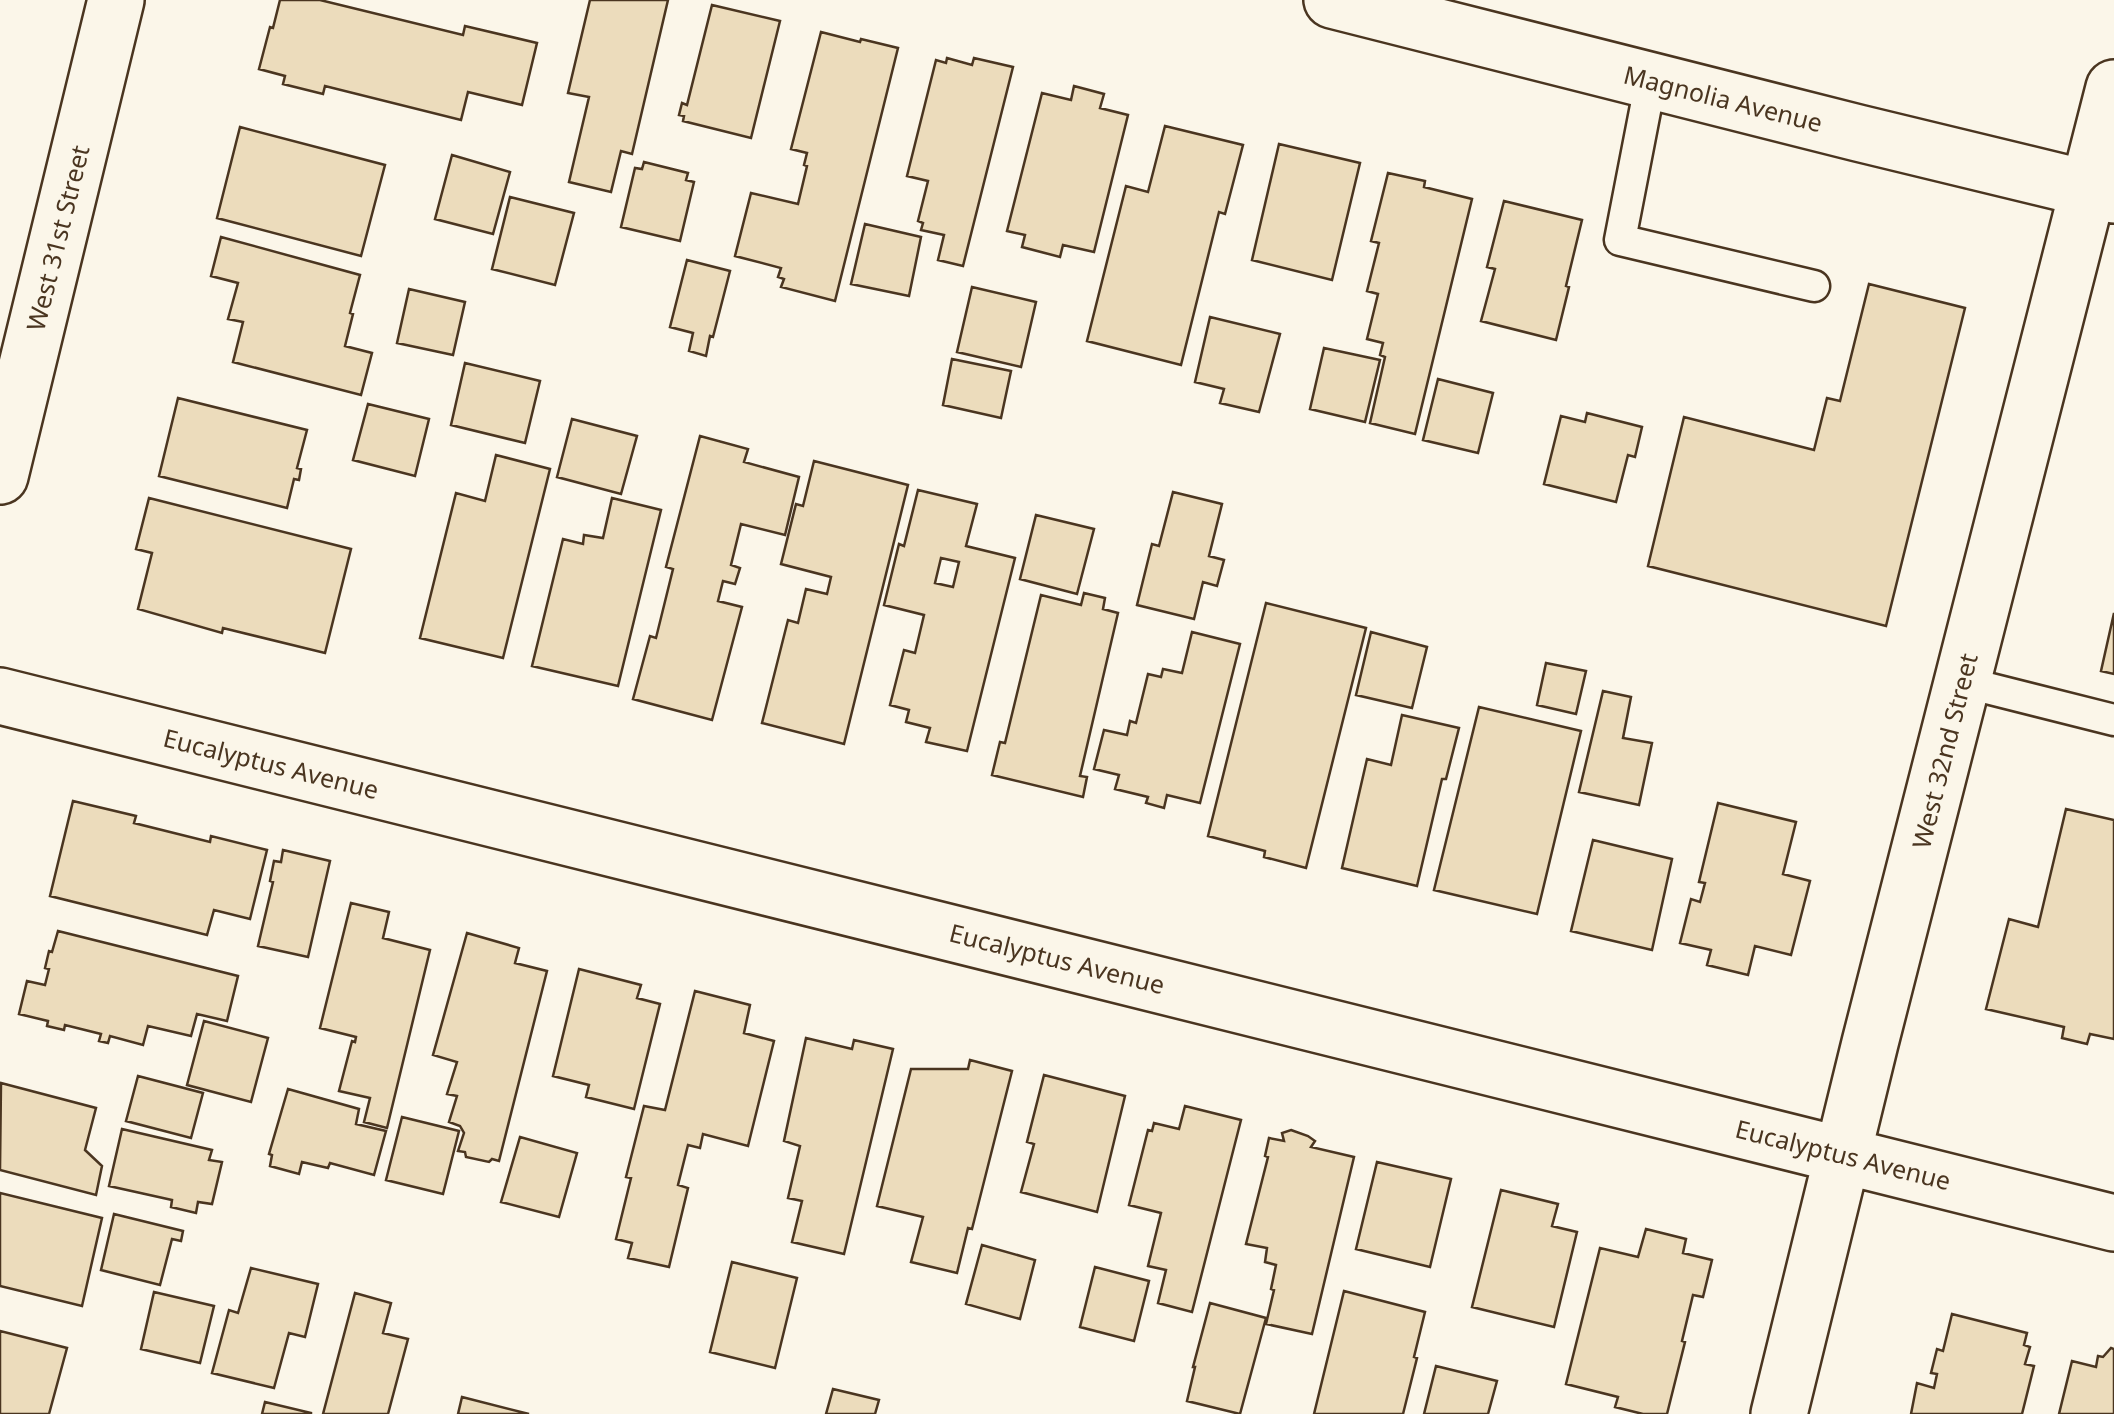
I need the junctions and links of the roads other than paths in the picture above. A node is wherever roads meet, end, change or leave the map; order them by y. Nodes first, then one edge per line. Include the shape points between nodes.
1 (116, 0) edge
2 (1332, 0) edge
3 (1651, 80) junction
4 (2114, 88) edge
5 (2101, 192) edge
6 (1814, 286) dead end
7 (0, 476) edge
8 (1963, 682) junction
9 (0, 696) edge
10 (2114, 720) edge
11 (1842, 1154) junction
12 (2114, 1223) edge
13 (1779, 1414) edge

1 - 7 street, West 31st Street
2 - 3 street, Magnolia Avenue
3 - 5 street, Magnolia Avenue
3 - 6 lane via 1620,240
4 - 5 street, West 32nd Street
5 - 8 street, West 32nd Street
8 - 10 lane
8 - 11 street, West 32nd Street
9 - 11 street, Eucalyptus Avenue
11 - 12 street, Eucalyptus Avenue
11 - 13 street, West 32nd Street

